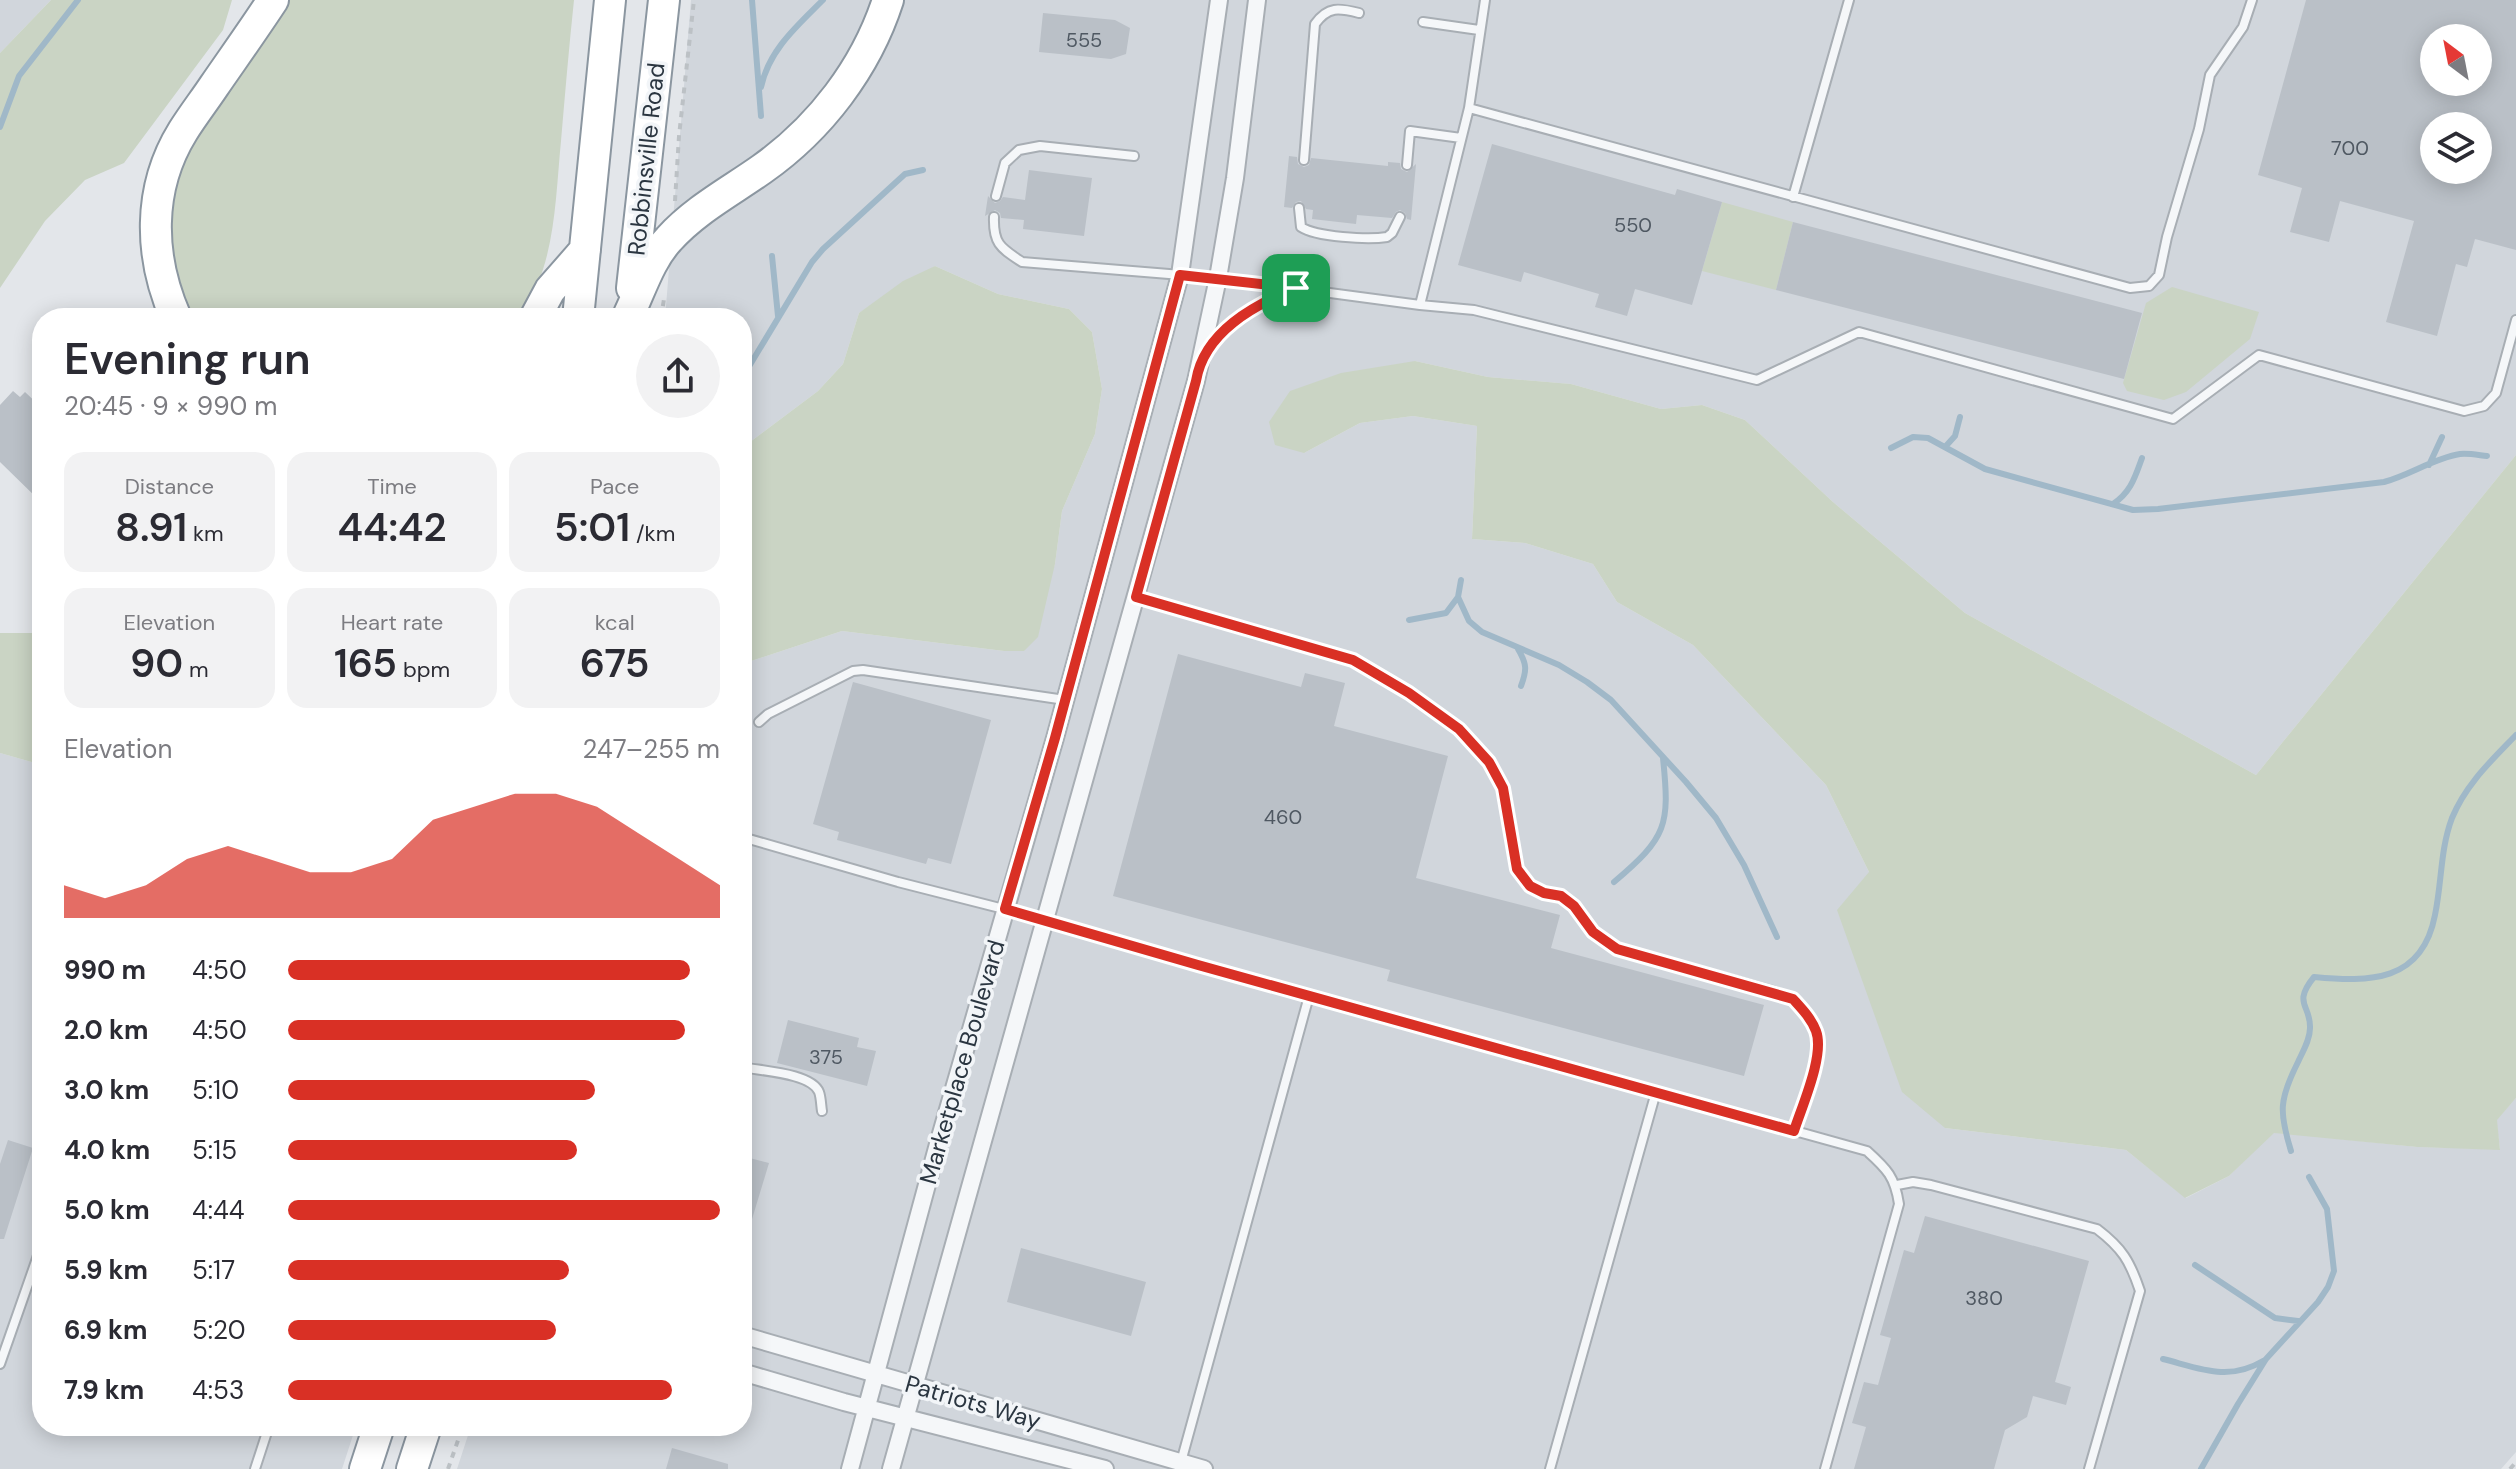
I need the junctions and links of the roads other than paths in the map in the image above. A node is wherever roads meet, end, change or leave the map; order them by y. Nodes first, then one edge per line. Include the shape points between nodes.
1 (273, 0) edge
2 (610, 0) edge
3 (664, 0) edge
4 (888, 0) edge
5 (1219, 0) edge
6 (1257, 0) edge
7 (1485, 0) edge
8 (1849, 0) edge
9 (2252, 0) edge
10 (1359, 13) dead end
11 (1423, 22) dead end
12 (1479, 30) junction
13 (1469, 108) junction
14 (1461, 138) junction
15 (1134, 156) dead end
16 (1304, 160) dead end
17 (1407, 165) dead end
18 (996, 196) dead end
19 (1793, 197) junction
20 (1299, 208) dead end
21 (994, 217) dead end
22 (1400, 217) dead end
23 (585, 250) junction
24 (1180, 275) junction
25 (1218, 278) junction
26 (1296, 288) junction
27 (1420, 305) junction
28 (171, 308) edge
29 (540, 308) edge
30 (579, 308) edge
31 (630, 308) edge
32 (633, 308) edge
33 (2516, 320) edge
34 (1199, 363) junction
35 (1136, 597) junction
36 (1066, 700) junction
37 (759, 722) dead end
38 (752, 840) edge
39 (1005, 909) junction
40 (1043, 919) junction
41 (1309, 996) junction
42 (752, 1069) edge
43 (1656, 1092) junction
44 (822, 1111) dead end
45 (1794, 1131) junction
46 (1897, 1185) junction
47 (32, 1273) edge
48 (752, 1338) edge
49 (0, 1364) edge
50 (875, 1374) junction
51 (752, 1375) edge
52 (914, 1385) junction
53 (866, 1407) junction
54 (905, 1417) junction
55 (266, 1436) edge
56 (376, 1436) edge
57 (423, 1436) edge
58 (1180, 1466) edge
59 (255, 1469) edge
60 (365, 1469) edge
61 (412, 1469) edge
62 (850, 1469) edge
63 (891, 1469) edge
64 (1105, 1469) edge
65 (1204, 1469) edge
66 (1550, 1469) edge
67 (1825, 1469) edge
68 (2089, 1469) edge

1 - 28 highway via 182,132 160,183 155,212 158,266
2 - 23 highway
3 - 31 highway, Robbinsville Road
4 - 32 highway via 853,77 782,153 670,238
5 - 24 street, Marketplace Boulevard
6 - 25 street, Marketplace Boulevard
7 - 12 lane
8 - 19 lane
9 - 19 lane via 2243,27 2210,75 2159,275 2149,286 2130,288
10 - 16 lane via 1330,9 1315,24
11 - 12 lane
12 - 13 lane
13 - 14 lane
13 - 19 lane
14 - 17 lane via 1410,131
14 - 27 lane
15 - 18 lane via 1040,146 1019,150 1005,163
20 - 22 lane via 1301,227 1330,235 1387,237
21 - 24 lane via 995,239 1022,262
23 - 29 highway
23 - 30 highway
24 - 25 lane
24 - 36 street, Marketplace Boulevard
25 - 26 lane
25 - 34 street, Marketplace Boulevard
26 - 27 lane
26 - 34 lane via 1242,316 1218,336
27 - 33 lane via 1474,310 1757,380 1859,332 2173,419 2259,355 2464,411 2484,406 2496,393
34 - 35 street, Marketplace Boulevard
35 - 40 street, Marketplace Boulevard
35 - 45 lane via 1353,660 1409,693 1459,729 1489,762 1503,788 1517,869 1530,886 1561,896 1593,932 1617,949 1793,999 1809,1016 1819,1050
36 - 37 lane via 863,670
36 - 39 street, Marketplace Boulevard
38 - 39 lane
39 - 40 lane
39 - 50 street, Marketplace Boulevard
40 - 41 lane
40 - 52 street, Marketplace Boulevard
41 - 43 lane
41 - 58 lane
42 - 44 lane via 814,1083
43 - 45 lane
43 - 66 lane
45 - 46 lane via 1867,1151
46 - 67 lane via 1897,1212
46 - 68 lane via 1931,1185 2097,1229 2132,1267 2140,1291
47 - 49 lane
48 - 50 street, Patriots Way
50 - 52 street, Patriots Way
50 - 53 street, Marketplace Boulevard
51 - 53 street, Patriots Way
52 - 54 street, Marketplace Boulevard
52 - 58 street, Patriots Way
53 - 54 street, Patriots Way
53 - 62 street, Marketplace Boulevard
54 - 63 street, Marketplace Boulevard
54 - 64 street, Patriots Way
55 - 59 lane
56 - 60 highway
57 - 61 highway
58 - 65 street, Patriots Way

